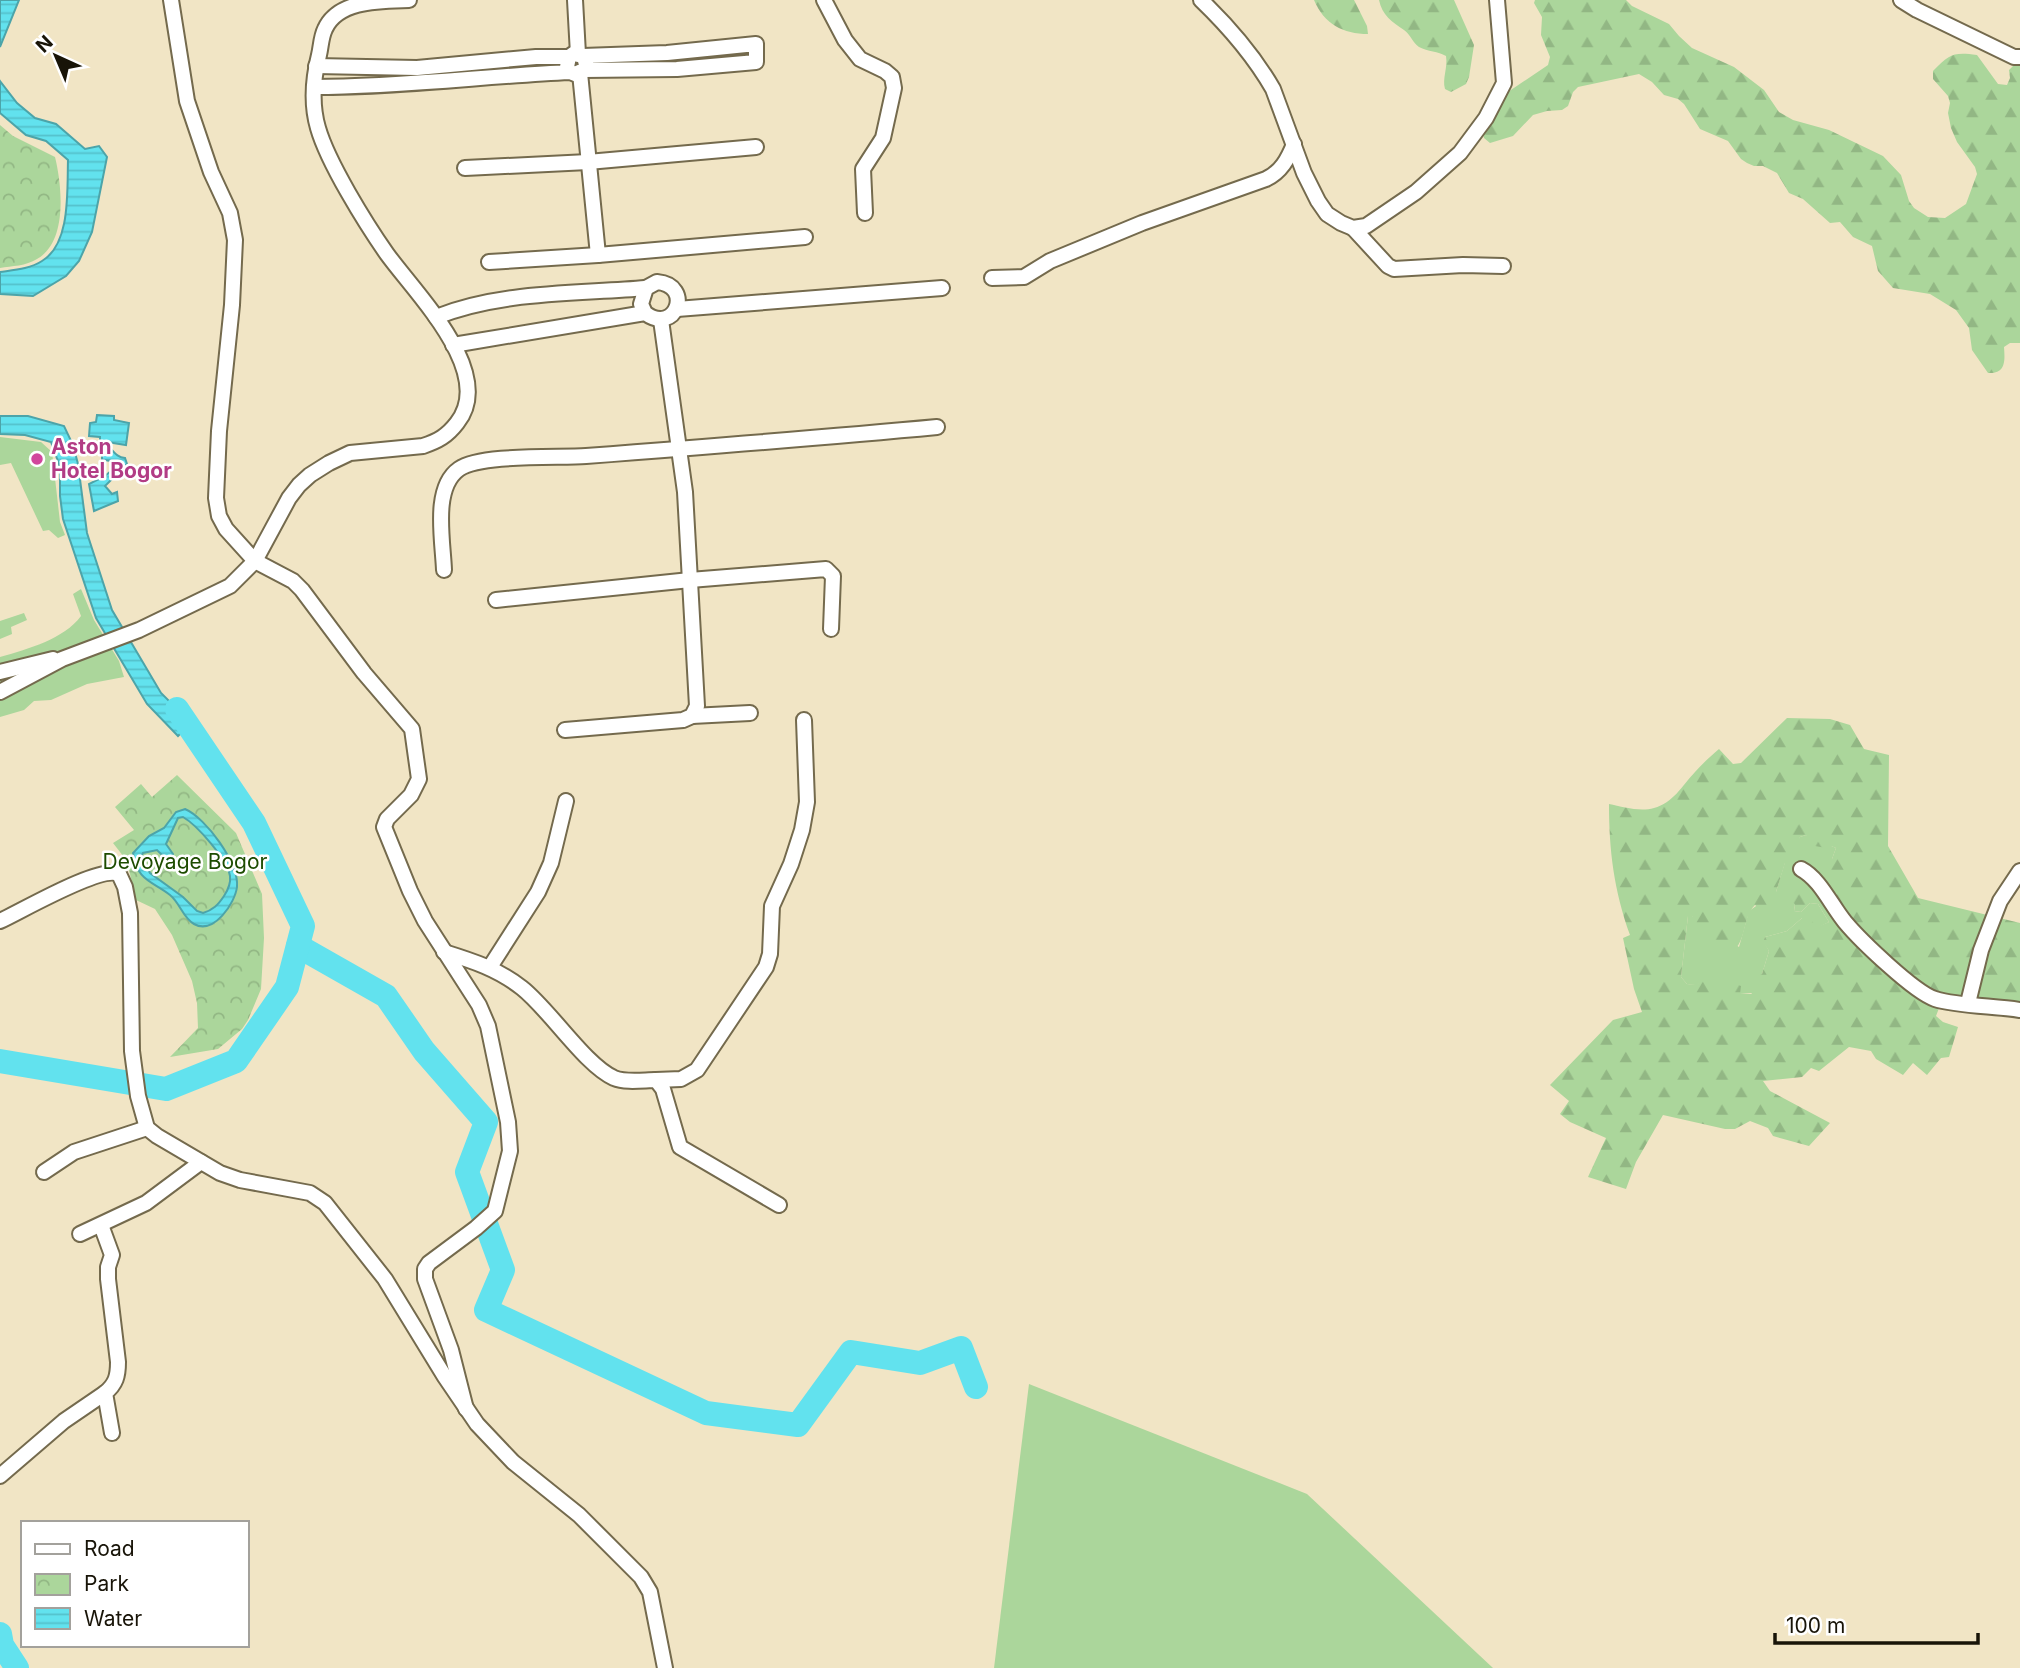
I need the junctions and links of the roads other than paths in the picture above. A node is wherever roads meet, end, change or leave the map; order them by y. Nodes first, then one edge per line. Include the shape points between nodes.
1 (171, 0) edge
2 (409, 0) edge
3 (575, 0) edge
4 (824, 0) edge
5 (1200, 0) edge
6 (1497, 0) edge
7 (1901, 0) edge
8 (689, 51) junction
9 (646, 54) junction
10 (2020, 57) edge
11 (495, 61) junction
12 (577, 64) junction
13 (448, 65) junction
14 (316, 66) junction
15 (372, 67) junction
16 (691, 68) junction
17 (646, 69) junction
18 (498, 76) junction
19 (449, 81) junction
20 (314, 87) junction
21 (373, 87) junction
22 (1294, 144) junction
23 (756, 147) dead end
24 (588, 162) junction
25 (465, 167) dead end
26 (865, 213) dead end
27 (1353, 228) junction
28 (805, 237) dead end
29 (598, 255) junction
30 (489, 262) dead end
31 (1503, 266) dead end
32 (992, 278) dead end
33 (646, 288) junction
34 (942, 288) dead end
35 (677, 309) junction
36 (645, 313) junction
37 (436, 317) junction
38 (661, 320) junction
39 (453, 345) junction
40 (937, 427) dead end
41 (679, 448) junction
42 (255, 561) junction
43 (444, 570) dead end
44 (690, 580) junction
45 (496, 600) dead end
46 (831, 629) dead end
47 (62, 659) junction
48 (0, 672) edge
49 (0, 692) edge
50 (750, 713) dead end
51 (692, 716) junction
52 (804, 720) dead end
53 (565, 730) dead end
54 (566, 801) dead end
55 (1801, 869) dead end
56 (2020, 871) edge
57 (0, 921) edge
58 (444, 952) junction
59 (490, 967) junction
60 (1968, 1003) junction
61 (2020, 1010) edge
62 (656, 1080) junction
63 (147, 1128) junction
64 (201, 1162) junction
65 (44, 1172) dead end
66 (779, 1205) dead end
67 (100, 1224) junction
68 (80, 1234) dead end
69 (105, 1393) junction
70 (466, 1409) junction
71 (112, 1433) dead end
72 (0, 1476) edge
73 (665, 1668) edge

1 - 42 street via 187,102 230,213 235,240 217,508 226,529
2 - 14 street via 363,1 343,8 325,28
3 - 12 street
4 - 26 street via 860,59 892,77 894,88 883,138 863,169
5 - 22 street via 1266,76
6 - 27 street via 1504,83 1486,118 1460,153 1416,192 1366,226
7 - 10 street
8 - 9 street
8 - 16 street
8 - 16 street via 756,44 756,62
9 - 12 street
9 - 17 street
11 - 12 street
11 - 13 street
11 - 18 street
12 - 17 street
12 - 18 street
12 - 24 street
13 - 15 street
13 - 19 street
14 - 15 street
14 - 20 street
15 - 21 street
16 - 17 street
18 - 19 street
19 - 21 street
20 - 21 street
20 - 37 street via 318,130 343,181 386,253
22 - 27 street via 1318,201 1328,214
22 - 32 street via 1276,175 1142,223 1050,261 1024,277
23 - 24 street
24 - 25 street
24 - 29 street
27 - 31 street via 1394,269
28 - 29 street
29 - 30 street
33 - 35 street via 657,282 670,285 678,296
33 - 36 street via 640,304
33 - 37 street via 502,300 460,307
34 - 35 street
35 - 38 street
36 - 38 street
36 - 39 street
37 - 39 street
38 - 41 street
39 - 42 street via 465,370 468,394 464,414 448,435 423,446 350,453 310,475 289,498
40 - 41 street
41 - 43 street via 506,459 459,469 443,488
41 - 44 street
42 - 47 street via 220,592
42 - 58 street via 302,590 412,729 419,779 384,827 410,891
44 - 45 street
44 - 46 street via 826,569 833,576
44 - 51 street via 697,706
47 - 48 street
47 - 49 street
50 - 51 street
51 - 53 street
52 - 62 street via 807,802 791,864 772,906 766,967 697,1070 681,1079
54 - 59 street via 551,863 538,892
55 - 60 street via 1874,953 1929,996
56 - 60 street via 2000,901
57 - 63 street via 89,877 110,871 119,874 130,913 132,1051
58 - 59 street
58 - 70 street via 488,1026 511,1142 492,1214 429,1263 425,1274
59 - 62 street via 541,1005 591,1061 612,1077
60 - 61 street
62 - 66 street via 663,1089 680,1147
63 - 64 street
63 - 65 street via 74,1152
64 - 67 street via 146,1203
64 - 70 street via 240,1181 310,1193 325,1203 385,1279
67 - 68 street
67 - 69 street via 112,1255 108,1279 118,1362 118,1376
69 - 71 street
69 - 72 street
70 - 73 street via 513,1462 579,1515 641,1577 650,1592

